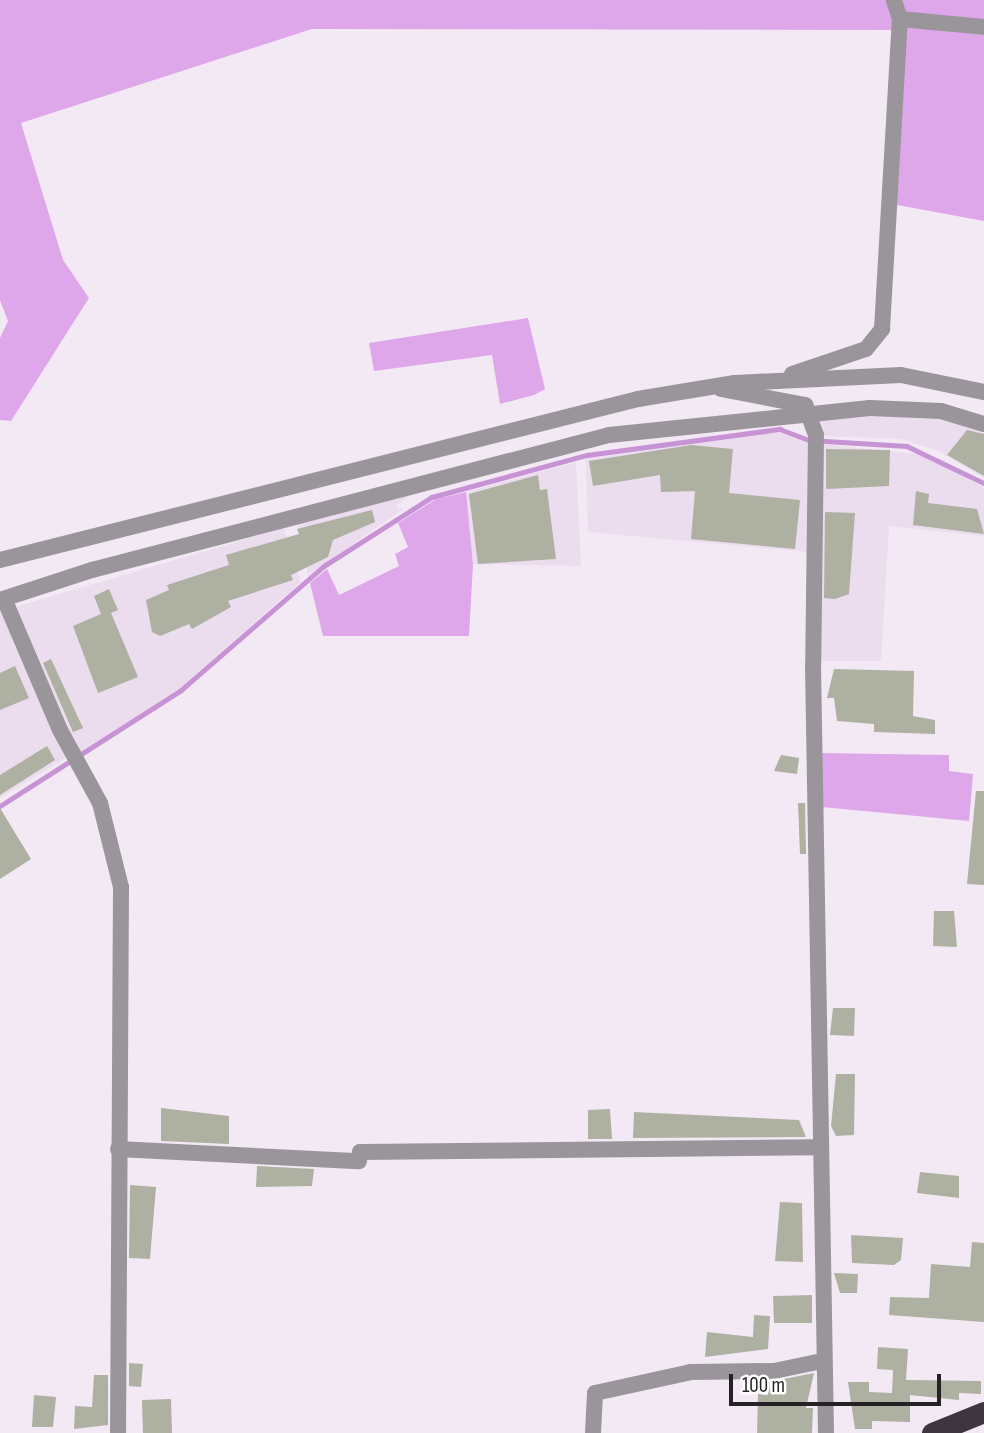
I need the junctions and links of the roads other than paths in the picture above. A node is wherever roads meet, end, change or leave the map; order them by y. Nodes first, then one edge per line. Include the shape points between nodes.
1 (894, 0) edge
2 (900, 19) junction
3 (984, 27) edge
4 (778, 382) junction
5 (721, 389) junction
6 (984, 391) edge
7 (812, 412) junction
8 (984, 424) edge
9 (0, 560) edge
10 (3, 601) edge
11 (821, 1147) junction
12 (118, 1149) junction
13 (822, 1361) junction
14 (984, 1412) edge
15 (118, 1433) edge
16 (593, 1433) edge
17 (826, 1433) edge
18 (932, 1433) edge

1 - 2 street
2 - 3 street
2 - 4 street via 882,329 866,349
4 - 5 street
4 - 6 street via 901,374
5 - 7 street via 805,405
5 - 9 street via 576,412
7 - 8 street via 908,408
7 - 10 street via 609,435 92,570
7 - 11 street via 817,441 813,665
10 - 12 street via 100,803 121,887
11 - 12 street via 360,1152 359,1161
11 - 13 street
12 - 15 street
13 - 16 street via 774,1371 666,1375 595,1393
13 - 17 street
14 - 18 highway

